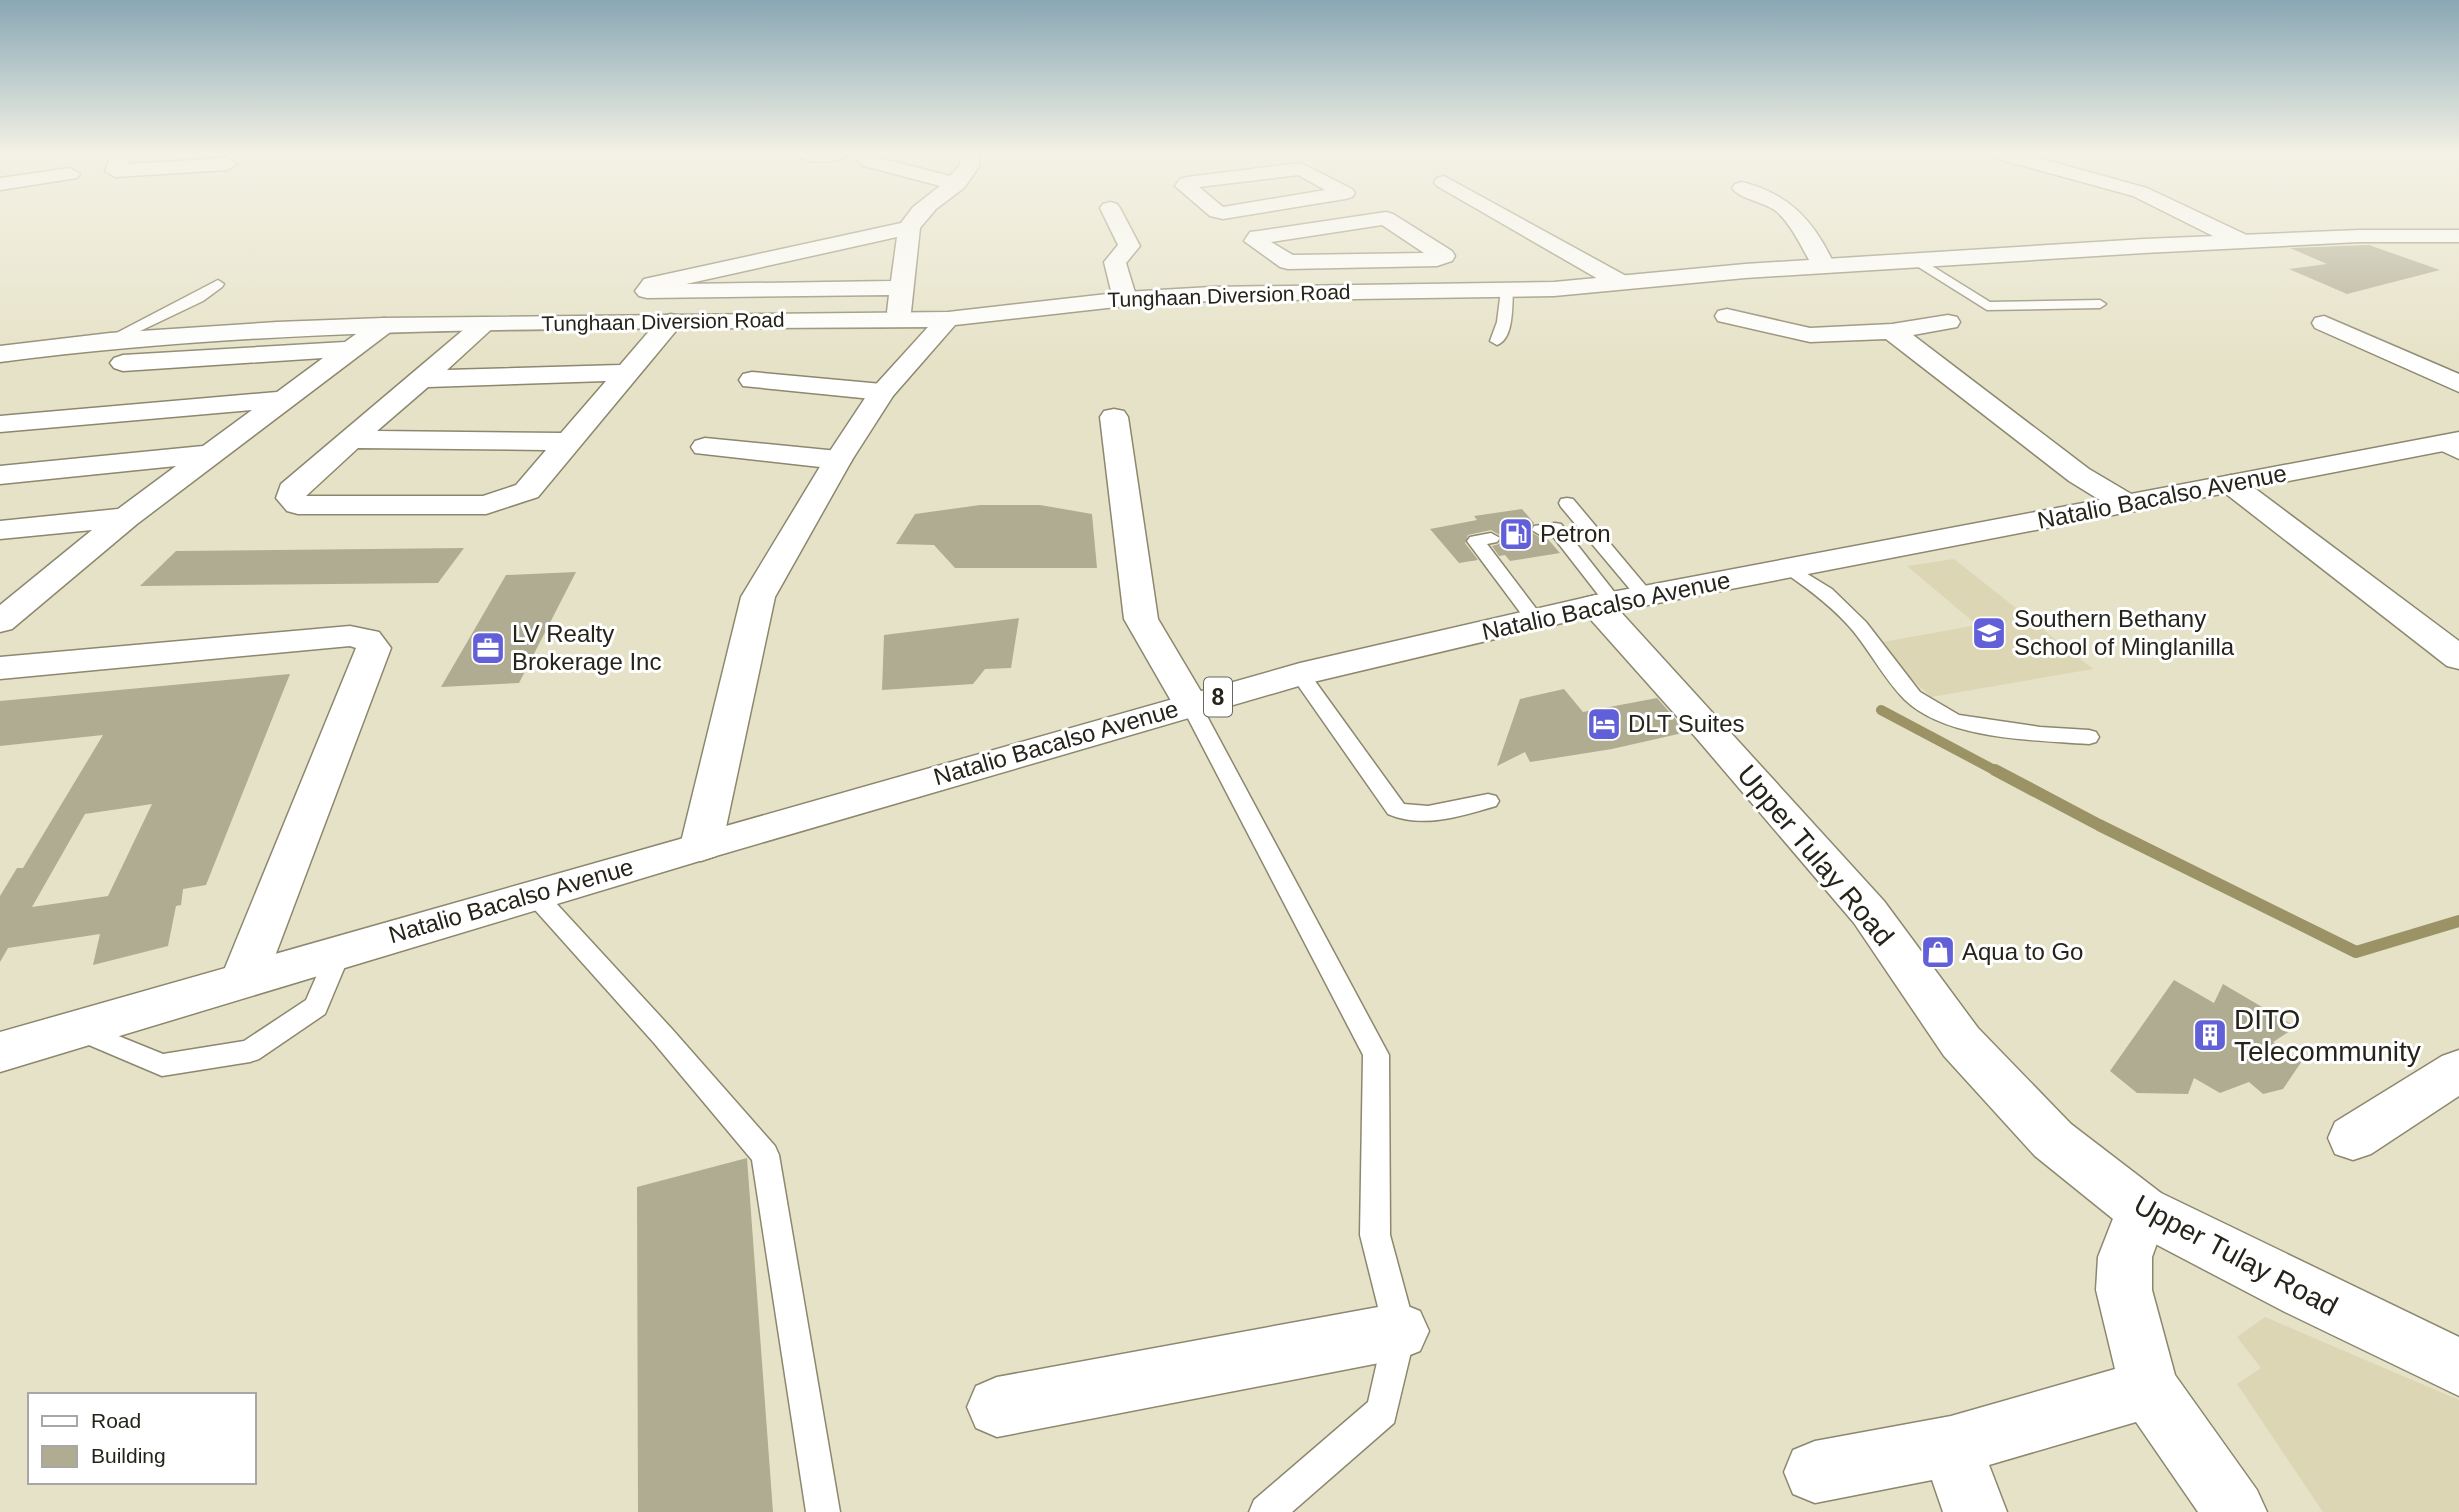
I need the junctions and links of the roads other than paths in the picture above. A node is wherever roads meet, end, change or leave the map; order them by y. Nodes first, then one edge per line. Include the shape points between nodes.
1 (1329, 224) edge
2 (911, 225) edge
3 (1118, 225) edge
4 (1326, 225) edge
5 (1396, 225) edge
6 (1519, 225) edge
7 (1797, 225) edge
8 (2207, 225) edge
9 (909, 228) junction
10 (2459, 236) edge
11 (2243, 242) junction
12 (1376, 260) junction
13 (1916, 260) junction
14 (825, 265) dead end
15 (1824, 266) junction
16 (1620, 282) junction
17 (218, 284) dead end
18 (902, 288) junction
19 (815, 289) junction
20 (1403, 290) junction
21 (1507, 290) junction
22 (1125, 299) junction
23 (2100, 304) dead end
24 (1727, 316) dead end
25 (948, 319) junction
26 (901, 320) junction
27 (671, 321) junction
28 (1948, 322) dead end
29 (2324, 323) dead end
30 (384, 325) junction
31 (484, 325) junction
32 (1892, 331) junction
33 (110, 340) junction
34 (1497, 341) dead end
35 (350, 349) junction
36 (0, 354) edge
37 (124, 363) dead end
38 (627, 373) junction
39 (421, 379) junction
40 (752, 380) dead end
41 (2459, 384) edge
42 (882, 392) junction
43 (286, 400) junction
44 (1114, 417) dead end
45 (0, 424) edge
46 (353, 439) junction
47 (571, 442) junction
48 (2452, 446) edge
49 (705, 447) dead end
50 (211, 454) junction
51 (838, 460) junction
52 (0, 475) edge
53 (2231, 484) junction
54 (1567, 503) dead end
55 (2127, 504) junction
56 (126, 517) junction
57 (0, 530) edge
58 (1540, 530) dead end
59 (1491, 538) dead end
60 (1791, 569) junction
61 (1618, 601) junction
62 (6, 611) edge
63 (1535, 619) junction
64 (2459, 658) edge
65 (0, 668) edge
66 (1300, 674) junction
67 (1191, 705) junction
68 (2089, 737) dead end
69 (1488, 801) dead end
70 (701, 846) junction
71 (535, 895) junction
72 (339, 952) junction
73 (243, 980) junction
74 (77, 1029) junction
75 (0, 1052) edge
76 (2459, 1070) edge
77 (2353, 1138) dead end
78 (2142, 1210) junction
79 (1400, 1331) junction
80 (2459, 1367) edge
81 (2149, 1389) junction
82 (997, 1407) dead end
83 (1951, 1446) junction
84 (1815, 1472) dead end
85 (823, 1512) edge
86 (1266, 1512) edge
87 (1975, 1512) edge
88 (2235, 1512) edge

1 - 12 main road
2 - 9 main road
3 - 22 main road via 1129,246 1115,262
4 - 12 main road via 1258,237 1255,242 1288,262
5 - 12 main road via 1444,256
6 - 16 main road
7 - 15 main road
8 - 11 main road
9 - 18 main road
9 - 19 main road via 652,284 647,291
10 - 11 main road, Tunghaan Diversion Road
11 - 13 main road, Tunghaan Diversion Road
12 - 20 main road
13 - 15 main road, Tunghaan Diversion Road
13 - 23 lane via 1987,306
14 - 19 main road
15 - 16 main road, Tunghaan Diversion Road
16 - 21 main road, Tunghaan Diversion Road
17 - 33 lane via 198,299
18 - 19 main road
18 - 26 main road
20 - 21 main road, Tunghaan Diversion Road
20 - 22 main road, Tunghaan Diversion Road
21 - 34 lane
22 - 25 main road, Tunghaan Diversion Road
24 - 32 main road via 1803,335
25 - 26 main road, Tunghaan Diversion Road
25 - 42 main road
26 - 27 main road, Tunghaan Diversion Road
27 - 31 main road, Tunghaan Diversion Road
27 - 38 main road
28 - 32 main road
29 - 41 main road
30 - 31 main road, Tunghaan Diversion Road
30 - 33 main road, Tunghaan Diversion Road
30 - 35 main road
31 - 39 main road
32 - 55 main road via 2079,475
33 - 36 main road, Tunghaan Diversion Road
35 - 37 main road
35 - 43 main road
38 - 39 main road
38 - 47 main road
39 - 46 main road
40 - 42 main road
42 - 51 main road
43 - 45 main road
43 - 50 main road
44 - 67 main road via 1140,619
46 - 47 main road
46 - 47 main road via 292,490 291,498 298,505 486,505 527,491
48 - 53 main road, Natalio Bacalso Avenue / 8
49 - 51 main road
50 - 52 main road
50 - 56 main road
51 - 70 main road via 758,597
53 - 55 main road, Natalio Bacalso Avenue / 8
53 - 64 main road
54 - 61 lane
55 - 60 main road, Natalio Bacalso Avenue / 8
56 - 57 main road
56 - 62 main road
58 - 61 lane via 1555,528
59 - 63 lane via 1476,541
60 - 61 main road, Natalio Bacalso Avenue / 8
60 - 68 lane via 1826,593 1859,626 1913,696 1954,722
61 - 63 main road, Natalio Bacalso Avenue / 8
61 - 78 main road, Upper Tulay Road via 1720,741 1869,912 1961,1042 2053,1140
63 - 66 main road, Natalio Bacalso Avenue / 8
65 - 73 main road via 350,636 367,639 374,648 368,667
66 - 67 main road, Natalio Bacalso Avenue / 8
66 - 69 lane via 1396,809 1417,816
67 - 70 main road, Natalio Bacalso Avenue / 8
67 - 79 lane via 1376,1055 1375,1235
70 - 71 main road, Natalio Bacalso Avenue / 8
71 - 72 main road, Natalio Bacalso Avenue / 8
71 - 85 lane via 765,1155
72 - 73 main road, Natalio Bacalso Avenue / 8
72 - 74 lane via 316,1007 250,1051 162,1065
73 - 74 main road, Natalio Bacalso Avenue / 8
74 - 75 main road, Natalio Bacalso Avenue / 8
76 - 77 main road
78 - 80 main road, Upper Tulay Road
78 - 81 main road via 2125,1256 2124,1290
79 - 82 main road
79 - 86 lane via 1382,1411
81 - 83 main road
81 - 88 main road
83 - 84 main road
83 - 87 main road

